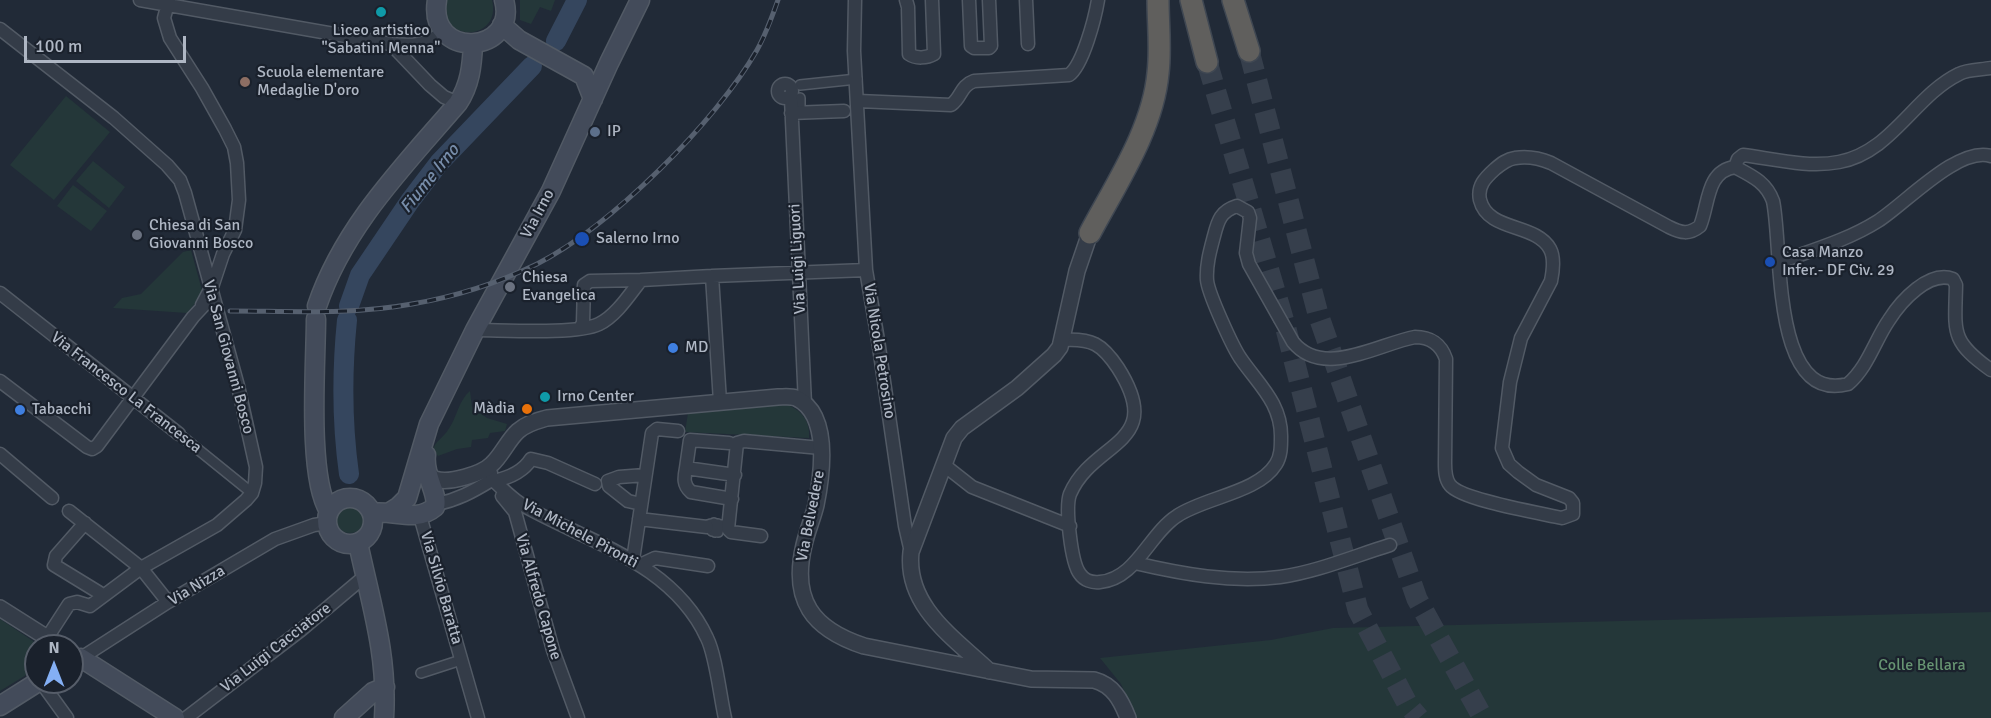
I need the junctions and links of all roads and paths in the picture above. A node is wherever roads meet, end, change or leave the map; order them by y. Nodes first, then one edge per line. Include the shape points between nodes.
1 (144, 0) edge
2 (437, 0) edge
3 (504, 0) edge
4 (640, 0) edge
5 (855, 0) edge
6 (932, 0) edge
7 (969, 0) edge
8 (989, 0) edge
9 (1026, 0) edge
10 (1098, 0) edge
11 (1158, 0) edge
12 (1191, 0) edge
13 (1233, 0) edge
14 (909, 1) edge
15 (168, 2) edge
16 (502, 25) junction
17 (0, 29) edge
18 (443, 31) junction
19 (391, 44) junction
20 (473, 44) junction
21 (1029, 44) dead end
22 (1249, 51) tunnel mouth
23 (1207, 62) tunnel mouth
24 (609, 63) junction
25 (1991, 68) edge
26 (584, 76) junction
27 (857, 79) junction
28 (800, 85) dead end
29 (793, 98) dead end
30 (593, 99) junction
31 (858, 101) junction
32 (458, 103) junction
33 (844, 111) dead end
34 (796, 113) junction
35 (1991, 156) edge
36 (1735, 167) junction
37 (1090, 233) joint
38 (202, 257) junction
39 (1780, 262) junction
40 (866, 270) junction
41 (216, 272) junction
42 (798, 272) junction
43 (712, 276) junction
44 (641, 280) junction
45 (211, 288) junction
46 (0, 293) edge
47 (202, 305) junction
48 (216, 306) junction
49 (580, 328) junction
50 (475, 330) junction
51 (1062, 340) junction
52 (1991, 370) edge
53 (0, 381) edge
54 (132, 398) junction
55 (720, 402) junction
56 (805, 404) junction
57 (429, 424) junction
58 (678, 431) dead end
59 (179, 434) joint
60 (729, 443) dead end
61 (821, 448) junction
62 (0, 454) edge
63 (944, 465) junction
64 (426, 469) junction
65 (686, 471) junction
66 (490, 474) junction
67 (645, 475) junction
68 (735, 475) junction
69 (595, 484) dead end
70 (252, 493) junction
71 (52, 498) dead end
72 (732, 500) junction
73 (436, 504) junction
74 (641, 504) junction
75 (69, 511) dead end
76 (397, 514) junction
77 (328, 519) junction
78 (639, 519) junction
79 (85, 523) junction
80 (728, 525) junction
81 (1070, 526) junction
82 (707, 527) joint
83 (761, 536) dead end
84 (358, 543) junction
85 (1390, 545) dead end
86 (911, 552) junction
87 (636, 562) junction
88 (1135, 563) junction
89 (708, 566) dead end
90 (141, 568) junction
91 (365, 576) junction
92 (103, 595) junction
93 (168, 602) junction
94 (0, 608) edge
95 (41, 634) edge
96 (50, 634) edge
97 (84, 653) edge
98 (461, 660) junction
99 (84, 663) edge
100 (989, 671) junction
101 (421, 673) dead end
102 (385, 687) junction
103 (24, 692) edge
104 (49, 694) edge
105 (0, 706) edge
106 (67, 718) edge
107 (175, 718) edge
108 (186, 718) edge
109 (344, 718) edge
110 (384, 718) edge
111 (478, 718) edge
112 (578, 718) edge
113 (724, 718) edge
114 (1128, 718) edge

1 - 15 street
2 - 18 main road via 438,22
3 - 16 main road
4 - 24 main road, Via Irno
5 - 27 street, Via Nicola Petrosino
6 - 14 street via 934,54 929,57 909,54
7 - 8 street via 974,48 991,46
9 - 21 street
10 - 31 street via 1075,71 1069,75 974,81 965,84 951,105
11 - 37 highway via 1158,74 1151,110
12 - 23 highway
13 - 22 highway
15 - 19 street
15 - 41 street via 164,18 170,38 225,129 237,163 236,231
16 - 20 main road via 493,36
16 - 26 main road via 519,40
17 - 38 street, Via San Giovanni Bosco via 114,118 174,172 185,193
18 - 19 street via 419,45
18 - 20 main road via 456,41
19 - 32 street via 430,85
20 - 32 main road via 469,78
24 - 26 main road via 599,72
24 - 30 main road, Via Irno
25 - 36 street via 1962,72 1936,88 1888,137 1858,157 1806,164 1743,155
26 - 30 main road
27 - 28 street
27 - 31 street, Via Nicola Petrosino
29 - 34 street, Via Luigi Liguori
30 - 50 main road, Via Irno via 551,191
31 - 40 street, Via Nicola Petrosino
32 - 77 main road via 374,202 329,276 317,313 316,447
33 - 34 street
34 - 42 street, Via Luigi Liguori
35 - 39 street via 1976,154 1945,169 1878,221 1832,244
36 - 39 street via 1769,189 1776,214
36 - 88 street via 1714,178 1700,226 1683,233 1542,159 1509,159 1481,185 1481,205 1490,215 1550,248 1551,281 1521,338 1510,382 1502,448 1509,464 1518,472 1536,485 1569,498 1573,513 1562,518 1464,496 1455,490 1445,471 1447,370 1443,351 1428,339 1415,337 1332,360 1307,355 1293,342 1249,264 1248,212 1237,206 1223,212 1207,262 1207,282 1239,358 1261,382 1275,406 1280,420 1281,449 1277,462 1263,478 1172,519
37 - 51 street
38 - 41 street via 208,268
38 - 45 street, Via San Giovanni Bosco
39 - 52 street via 1789,339 1803,369 1817,381 1831,386 1848,384 1889,319 1920,287 1948,277 1956,285 1960,343
40 - 42 street
40 - 86 street, Via Nicola Petrosino
41 - 45 street
42 - 43 street
42 - 56 street, Via Luigi Liguori
43 - 44 street
43 - 55 street
44 - 49 street via 600,324
44 - 49 street via 590,281 584,285
45 - 47 street
45 - 48 street, Via San Giovanni Bosco
46 - 54 street, Via Francesco La Francesca
47 - 48 street via 208,302
47 - 54 street
48 - 70 street, Via San Giovanni Bosco via 256,467
49 - 50 street
50 - 57 main road, Via Irno
51 - 63 street via 1040,368 962,428
51 - 81 street via 1091,342 1110,355 1129,385 1135,415 1126,436 1077,482 1069,496
53 - 54 street via 92,449
54 - 59 street, Via Francesco La Francesca
55 - 56 street via 791,397
55 - 66 street via 534,421 517,432
56 - 61 street, Via Belvedere via 817,424
57 - 64 main road, Via Irno
57 - 76 main road, Via Irno via 409,494
58 - 67 street via 657,429 652,433
59 - 70 street, Via Francesco La Francesca
60 - 65 street via 690,440
61 - 68 street via 741,441 737,445
61 - 100 street, Via Belvedere via 816,505 800,574 801,588 813,615 833,634 864,646
62 - 71 street
63 - 81 street via 972,487
63 - 86 street
64 - 66 street via 438,480
64 - 73 main road, Via Irno
65 - 68 street
65 - 72 street via 685,484 691,492
66 - 69 street via 505,479 526,467 531,459
66 - 73 street via 457,500
66 - 87 street, Via Michele Pironti via 523,506
66 - 112 street, Via Alfredo Capone via 515,512 553,650
67 - 74 street
67 - 74 street via 608,481 620,496
68 - 72 street
70 - 90 street via 217,525
72 - 80 street
73 - 76 main road via 428,513
74 - 78 street
75 - 79 street
76 - 77 main road via 351,498 338,501
76 - 84 main road via 374,520 369,534
76 - 98 street, Via Silvio Baratta
77 - 84 main road via 336,540
77 - 93 street, Via Nizza via 275,539
78 - 82 street
78 - 87 street
79 - 90 street
79 - 92 street via 56,556 54,566
80 - 82 street via 720,525 719,532 717,524 715,532 714,523 712,531 711,524
80 - 83 street via 731,532
81 - 88 street via 1078,572 1084,578 1102,582 1120,576
84 - 91 main road
85 - 88 street via 1281,577 1242,579 1182,574
86 - 100 street, Via Nicola Petrosino via 915,588 927,611
87 - 89 street via 655,558
87 - 113 street, Via Michele Pironti via 678,598 700,625 708,640
90 - 92 street
90 - 93 street
91 - 102 main road via 380,635
91 - 108 street, Via Luigi Cacciatore
92 - 96 street via 90,606 69,604
93 - 97 street, Via Nizza
94 - 95 street
98 - 101 street, Via Silvio Baratta
98 - 111 street, Via Silvio Baratta
99 - 107 main road
100 - 114 street, Via Belvedere via 1031,679 1104,683 1119,698
102 - 109 main road via 372,692
102 - 110 main road
103 - 105 main road
104 - 106 street

